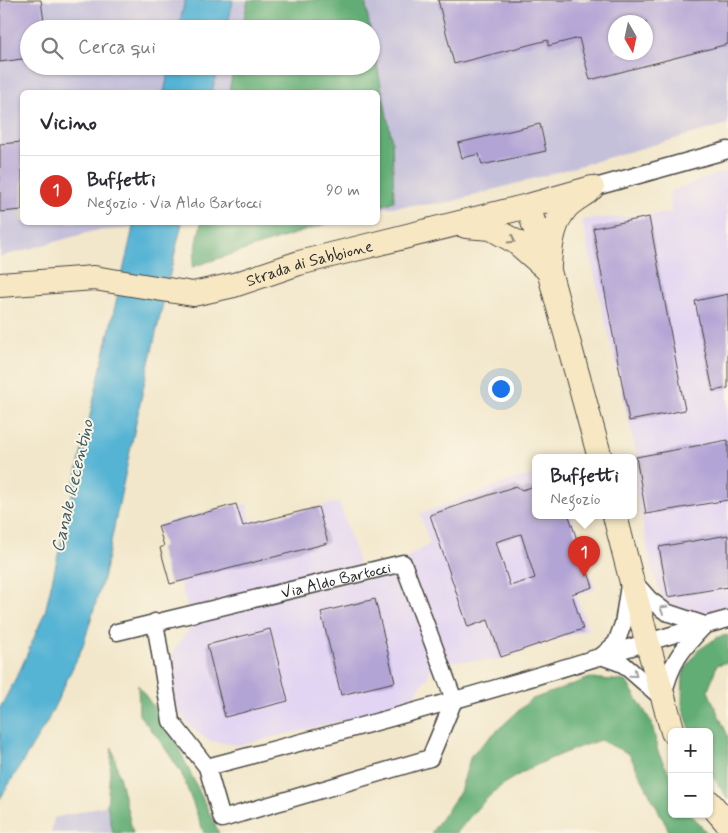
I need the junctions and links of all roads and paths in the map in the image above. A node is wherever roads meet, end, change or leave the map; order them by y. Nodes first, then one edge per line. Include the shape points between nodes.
1 (728, 150) edge
2 (592, 188) junction
3 (528, 206) junction
4 (449, 225) junction
5 (549, 272) junction
6 (0, 285) edge
7 (599, 454) edge
8 (616, 519) edge
9 (630, 578) junction
10 (728, 619) edge
11 (156, 622) junction
12 (705, 625) junction
13 (117, 632) dead end
14 (646, 641) junction
15 (601, 656) junction
16 (663, 699) junction
17 (454, 700) junction
18 (673, 728) edge
19 (207, 767) junction
20 (713, 807) edge
21 (728, 824) edge

1 - 2 street, Strada di Sabbione
2 - 3 main road, Strada di Sabbione
2 - 5 main road via 565,208 551,244
3 - 4 main road, Strada di Sabbione
3 - 5 main road
4 -> 5 main road via 491,228 516,242
4 - 6 main road, Strada di Sabbione via 193,294 94,278
5 - 7 main road
8 - 9 main road
12 -> 9 street via 666,612
9 - 14 main road
9 - 15 street via 616,643
10 - 12 street
11 - 13 street, Via Aldo Bartocci
11 - 17 street, Via Aldo Bartocci via 403,563
11 - 19 street via 171,721
12 - 14 street
12 - 16 street via 681,650 667,680
14 - 15 street
14 - 16 main road
15 -> 16 street via 623,664
15 - 17 street
16 - 18 main road
17 - 19 street
17 - 19 street via 430,758 222,819
20 - 21 main road

